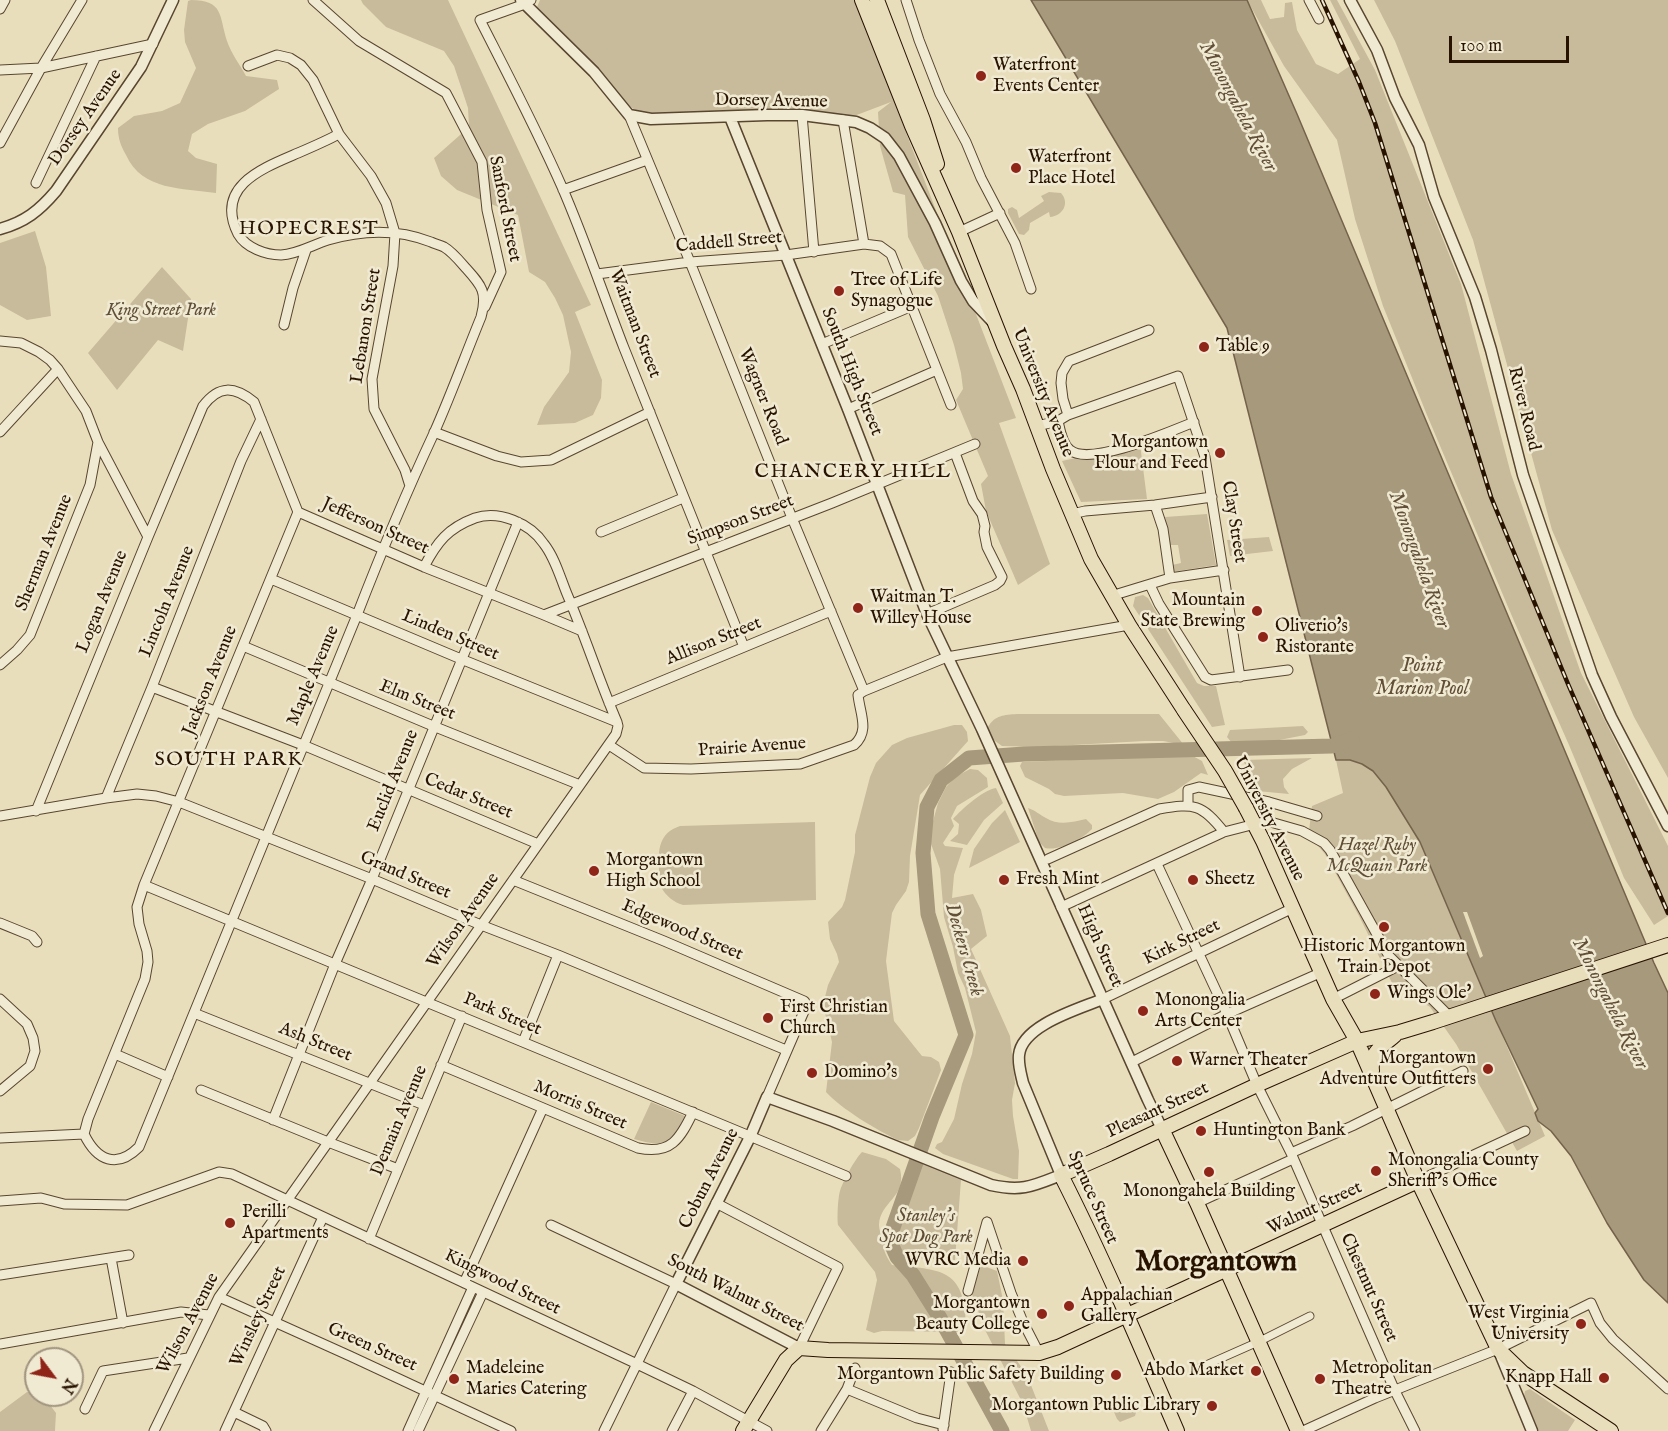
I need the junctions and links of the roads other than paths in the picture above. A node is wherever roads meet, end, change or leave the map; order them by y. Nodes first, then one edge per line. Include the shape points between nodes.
1 (5, 0) edge
2 (82, 0) edge
3 (172, 0) edge
4 (313, 0) edge
5 (862, 0) edge
6 (877, 0) edge
7 (906, 0) edge
8 (1309, 0) edge
9 (1350, 0) edge
10 (525, 1) edge
11 (0, 9) edge
12 (1319, 19) dead end
13 (153, 44) junction
14 (96, 56) junction
15 (248, 66) dead end
16 (41, 68) junction
17 (0, 70) edge
18 (629, 116) junction
19 (802, 116) junction
20 (730, 117) junction
21 (843, 120) junction
22 (339, 134) junction
23 (0, 142) edge
24 (647, 160) junction
25 (36, 183) dead end
26 (563, 190) junction
27 (999, 213) junction
28 (0, 229) edge
29 (959, 232) junction
30 (395, 233) junction
31 (864, 244) junction
32 (306, 250) junction
33 (814, 252) junction
34 (786, 255) junction
35 (690, 262) junction
36 (597, 274) junction
37 (1031, 289) dead end
38 (912, 306) junction
39 (481, 317) junction
40 (284, 325) dead end
41 (996, 325) junction
42 (1149, 330) dead end
43 (0, 341) edge
44 (822, 344) junction
45 (58, 369) junction
46 (937, 370) junction
47 (951, 405) dead end
48 (203, 406) joint
49 (848, 409) junction
50 (650, 412) junction
51 (1068, 415) junction
52 (261, 419) junction
53 (1058, 421) junction
54 (1194, 422) junction
55 (1037, 426) junction
56 (0, 432) edge
57 (434, 432) junction
58 (98, 442) junction
59 (975, 444) dead end
60 (955, 453) junction
61 (877, 484) junction
62 (410, 486) junction
63 (683, 498) junction
64 (1212, 498) junction
65 (1155, 506) junction
66 (298, 512) junction
67 (1072, 514) junction
68 (792, 518) junction
69 (518, 522) junction
70 (601, 532) dead end
71 (148, 537) junction
72 (383, 549) junction
73 (705, 552) junction
74 (424, 567) junction
75 (1224, 570) junction
76 (1170, 578) junction
77 (270, 579) junction
78 (1150, 585) junction
79 (488, 592) junction
80 (1111, 596) junction
81 (572, 604) junction
82 (831, 611) junction
83 (357, 615) junction
84 (544, 615) junction
85 (927, 615) junction
86 (1129, 625) junction
87 (582, 631) junction
88 (243, 646) junction
89 (744, 647) junction
90 (947, 657) junction
91 (461, 659) junction
92 (0, 665) edge
93 (1288, 670) dead end
94 (1240, 677) junction
95 (329, 683) junction
96 (152, 687) junction
97 (864, 690) junction
98 (609, 703) junction
99 (970, 706) joint
100 (216, 711) junction
101 (617, 722) junction
102 (434, 726) junction
103 (303, 745) junction
104 (609, 745) junction
105 (580, 785) junction
106 (408, 790) junction
107 (106, 798) junction
108 (179, 802) junction
109 (1188, 805) junction
110 (36, 811) junction
111 (0, 816) edge
112 (1317, 816) dead end
113 (1255, 824) junction
114 (1668, 826) edge
115 (1224, 832) junction
116 (266, 838) junction
117 (538, 844) junction
118 (1048, 860) dead end
119 (1156, 864) junction
120 (372, 879) junction
121 (513, 880) junction
122 (144, 885) junction
123 (1061, 907) junction
124 (1293, 908) junction
125 (231, 920) junction
126 (0, 923) edge
127 (481, 925) junction
128 (37, 942) dead end
129 (1668, 945) edge
130 (1198, 954) junction
131 (558, 956) junction
132 (335, 964) junction
133 (1398, 966) junction
134 (1322, 972) junction
135 (1103, 999) junction
136 (1334, 999) junction
137 (427, 1001) junction
138 (805, 1002) joint
139 (1, 1004) edge
140 (194, 1013) junction
141 (1446, 1013) dead end
142 (1227, 1014) junction
143 (462, 1016) junction
144 (1400, 1032) junction
145 (1358, 1041) junction
146 (523, 1042) junction
147 (1024, 1042) joint
148 (786, 1050) junction
149 (115, 1054) junction
150 (299, 1055) junction
151 (1132, 1062) junction
152 (441, 1065) junction
153 (1463, 1071) dead end
154 (1372, 1076) junction
155 (168, 1077) junction
156 (370, 1083) junction
157 (1257, 1084) junction
158 (201, 1090) dead end
159 (0, 1091) edge
160 (767, 1096) junction
161 (424, 1106) junction
162 (543, 1108) junction
163 (1386, 1108) junction
164 (693, 1112) junction
165 (273, 1120) junction
166 (1162, 1129) junction
167 (1525, 1131) dead end
168 (84, 1134) junction
169 (750, 1137) junction
170 (0, 1138) edge
171 (328, 1142) junction
172 (1292, 1156) junction
173 (398, 1169) junction
174 (1061, 1174) junction
175 (846, 1176) dead end
176 (1418, 1181) junction
177 (286, 1199) junction
178 (0, 1201) edge
179 (716, 1203) junction
180 (1197, 1203) junction
181 (323, 1217) junction
182 (551, 1225) dead end
183 (1322, 1226) junction
184 (369, 1239) junction
185 (129, 1255) dead end
186 (111, 1258) junction
187 (1226, 1269) junction
188 (0, 1275) edge
189 (676, 1284) junction
190 (469, 1285) junction
191 (483, 1292) junction
192 (968, 1292) dead end
193 (219, 1298) junction
194 (209, 1315) junction
195 (1126, 1315) junction
196 (1310, 1316) dead end
197 (123, 1323) junction
198 (274, 1323) junction
199 (1258, 1342) junction
200 (0, 1344) edge
201 (799, 1348) junction
202 (1498, 1349) junction
203 (1020, 1353) joint
204 (1039, 1353) junction
205 (188, 1358) junction
206 (637, 1364) junction
207 (855, 1368) dead end
208 (1197, 1369) dead end
209 (951, 1372) dead end
210 (847, 1389) junction
211 (1668, 1389) edge
212 (693, 1391) junction
213 (1395, 1391) junction
214 (431, 1393) junction
215 (85, 1409) dead end
216 (234, 1412) junction
217 (746, 1426) edge
218 (943, 1428) edge
219 (154, 1431) edge
220 (225, 1431) edge
221 (266, 1431) edge
222 (408, 1431) edge
223 (418, 1431) edge
224 (511, 1431) edge
225 (604, 1431) edge
226 (672, 1431) edge
227 (767, 1431) edge
228 (821, 1431) edge
229 (1177, 1431) edge
230 (1300, 1431) edge
231 (1415, 1431) edge
232 (1532, 1431) edge
233 (1611, 1431) edge

1 - 11 street
2 - 16 street
3 - 13 street, Dorsey Avenue
4 - 39 street, Sanford Street via 359,41 446,93 482,162 487,210 501,272
5 - 29 main road, University Avenue
6 - 29 main road, University Avenue
7 - 27 street via 940,93
8 - 12 street
9 - 114 street, River Road via 1377,50 1419,146 1434,197 1475,297 1523,475 1592,675
10 - 18 street via 594,72
10 - 26 street, Waitman Street via 480,20
13 - 14 street
13 - 28 street, Dorsey Avenue via 56,191 26,219
14 - 16 street
14 - 25 street
15 - 22 street, Lebanon Street via 277,55 301,65 313,80
16 - 17 street
16 - 23 street
18 - 20 street, Dorsey Avenue
18 - 24 street, Wagner Road
19 - 20 street, Dorsey Avenue
19 - 21 street, Dorsey Avenue
19 - 33 street
20 - 34 street, South High Street
21 - 31 street
21 - 41 street, Dorsey Avenue via 856,122 885,138 935,223 961,281 973,301
22 - 30 street, Lebanon Street via 371,176 386,203
22 - 32 street via 250,176 232,199 232,216 239,236 250,246 282,255
24 - 26 street
24 - 35 street, Wagner Road
26 - 36 street, Waitman Street
27 - 29 street
27 - 37 street
29 - 41 main road, University Avenue
30 - 32 street via 343,236
30 - 39 street, Maple Avenue via 444,247 472,275 484,294
30 - 62 street, Lebanon Street via 393,266 372,379 373,399
31 - 33 street, Caddell Street
31 - 38 street via 880,246 891,254
32 - 40 street
33 - 34 street, Caddell Street
34 - 35 street, Caddell Street
34 - 44 street, South High Street
35 - 36 street, Caddell Street
35 - 68 street, Wagner Road
36 - 50 street, Waitman Street
38 - 44 street
38 - 46 street
39 - 57 street, Maple Avenue
41 - 55 main road, University Avenue
42 - 51 street via 1069,361 1061,383
43 - 45 street via 21,343
44 - 49 street, South High Street
45 - 56 street
45 - 58 street via 86,411
46 - 47 street
46 - 49 street
48 - 52 street, Jefferson Street via 211,396 232,390 254,402
48 - 71 street, Logan Avenue
49 - 61 street, South High Street
50 - 57 street via 551,460 521,462
50 - 63 street, Waitman Street
51 - 53 street
51 - 54 street, Clay Street via 1178,376
52 - 66 street, Jefferson Street
52 - 96 street, Lincoln Avenue
53 - 54 street via 1068,449 1082,455 1140,444
53 - 55 street
54 - 64 street, Clay Street
55 - 67 main road, University Avenue
57 - 62 street, Maple Avenue
58 - 71 street
58 - 92 street, Sherman Avenue via 90,485 30,635
59 - 60 street, Simpson Street
60 - 61 street, Simpson Street
60 - 85 street via 982,514 987,547 1002,577 995,585
61 - 68 street, Simpson Street
61 - 85 street, South High Street
62 - 72 street, Maple Avenue
63 - 70 street
63 - 73 street, Waitman Street
64 - 65 street
64 - 75 street, Clay Street
65 - 67 street
65 - 76 street via 1163,529
66 - 72 street, Jefferson Street
66 - 77 street, Jackson Avenue
67 - 80 main road, University Avenue
68 - 73 street, Simpson Street
68 - 82 street, Wagner Road
69 - 74 street via 482,516 453,528
69 - 79 street, Euclid Avenue
69 - 81 street via 544,544
71 - 110 street, Logan Avenue
72 - 74 street, Jefferson Street
72 - 83 street, Maple Avenue
73 - 81 street, Simpson Street
73 - 89 street, Waitman Street
74 - 79 street, Jefferson Street
75 - 76 street
75 - 94 street, Clay Street
76 - 78 street
77 - 83 street, Linden Street
77 - 88 street, Jackson Avenue
78 - 80 street
78 - 94 street via 1205,677
79 - 84 street, Jefferson Street
79 - 91 street, Euclid Avenue
80 - 86 main road, University Avenue
81 - 84 street
81 - 87 street
82 - 89 street, Allison Street
82 - 97 street, Wagner Road
83 - 91 street, Linden Street
83 - 95 street, Maple Avenue
84 - 87 street, Jefferson Street
85 - 90 street, South High Street
86 - 90 street
86 - 113 main road, University Avenue, bridge via 1225,771
87 - 98 street
88 - 95 street, Elm Street
88 - 100 street, Jackson Avenue
89 - 98 street, Allison Street
90 - 97 street
90 - 99 street, South High Street
91 - 101 street, Linden Street
91 - 102 street, Euclid Avenue
93 - 94 street
95 - 102 street, Elm Street
95 - 103 street, Maple Avenue
96 - 100 street, Cedar Street
96 - 107 street, Lincoln Avenue
97 - 104 street, Prairie Avenue via 858,695 864,728 859,741 800,764 654,769 638,765
98 - 101 street
99 - 123 street, High Street
100 - 103 street, Cedar Street
100 - 108 street, Jackson Avenue
101 - 104 street, Wilson Avenue
102 - 105 street, Elm Street
102 - 106 street, Euclid Avenue
103 - 106 street, Cedar Street
103 - 116 street, Maple Avenue
104 - 105 street, Wilson Avenue
105 - 117 street, Wilson Avenue
106 - 117 street, Cedar Street
106 - 120 street, Euclid Avenue
107 - 108 street, Grand Street via 156,796
107 - 110 street, Grand Street
108 - 116 street, Grand Street
108 - 122 street, Jackson Avenue
109 - 112 street via 1188,790 1199,787
109 - 115 street via 1206,813
109 - 118 street via 1159,809
110 - 111 street, Grand Street
113 - 115 street
113 - 124 main road, University Avenue
113 - 133 street via 1267,821 1302,831 1324,843
115 - 119 street
116 - 120 street, Grand Street
116 - 125 street, Maple Avenue
117 - 121 street, Wilson Avenue
119 - 123 street
119 - 130 street, Chestnut Street
120 - 127 street, Grand Street
120 - 132 street, Euclid Avenue
121 - 127 street, Wilson Avenue
121 - 138 street, Edgewood Street
122 - 125 street, Park Street
122 - 149 street, Jackson Avenue via 137,907 148,962
123 - 135 street, High Street
124 - 130 street, Kirk Street
124 - 134 main road, University Avenue
125 - 132 street, Park Street
125 - 140 street, Maple Avenue
126 - 128 street via 32,936
127 - 131 street, Grand Street
127 - 137 street, Wilson Avenue
129 - 144 main road, Pleasant Street
130 - 135 street, Kirk Street
130 - 142 street, Chestnut Street
131 - 146 street
131 - 148 street, Grand Street
132 - 137 street, Park Street
132 - 150 street, Euclid Avenue
133 - 136 street
133 - 141 street
134 - 136 main road, University Avenue
134 - 142 street
135 - 147 street, Kirk Street via 1049,1022
135 - 151 street, High Street
136 - 145 main road, University Avenue
137 - 143 street, Park Street
137 - 156 street, Wilson Avenue
138 - 148 street, Cobun Avenue
139 - 159 street via 27,1024 35,1051 30,1066
140 - 150 street, Ash Street
140 - 155 street, Maple Avenue
142 - 151 street
142 - 157 street, Chestnut Street
143 - 146 street, Park Street
143 - 152 street, Demain Avenue
144 - 145 main road, Pleasant Street
144 - 154 main road via 1371,1058
145 - 154 main road, University Avenue
145 - 157 main road, Pleasant Street
146 - 164 street, Park Street
147 - 174 street, Spruce Street via 1019,1069
148 - 160 street, Cobun Avenue
149 - 155 street
149 - 168 street, Jackson Avenue
150 - 156 street, Ash Street
150 - 165 street, Euclid Avenue
151 - 166 street, High Street
152 - 161 street, Demain Avenue
152 - 162 street, Morris Street
153 - 163 street
154 - 163 main road, University Avenue
155 - 168 street, Maple Avenue via 140,1147 133,1153 110,1159 92,1150
156 - 161 street, Ash Street
156 - 171 street, Wilson Avenue
157 - 166 main road, Pleasant Street
157 - 172 street, Chestnut Street
158 - 165 street
160 - 169 street, Cobun Avenue
160 - 174 street, Pleasant Street via 991,1185 1026,1187
161 - 173 street, Demain Avenue
162 - 164 street, Morris Street via 648,1150 667,1148 675,1142
162 - 190 street
163 - 172 street
163 - 176 main road, University Avenue
164 - 169 street, Park Street
165 - 171 street
166 - 174 main road, Pleasant Street
166 - 180 main road, High Street
167 - 176 street, Walnut Street
168 - 170 street
169 - 175 street, Park Street
169 - 179 street, Cobun Avenue
171 - 173 street
171 - 177 street, Wilson Avenue
172 - 180 street
172 - 183 street, Chestnut Street
173 - 184 street, Demain Avenue
174 - 195 main road, Spruce Street
176 - 183 main road, Walnut Street
176 - 202 main road, University Avenue
177 - 178 street, Kingwood Street via 219,1172 127,1205 64,1204 41,1198
177 - 181 street, Kingwood Street
177 - 193 street, Wilson Avenue
179 - 189 street, Cobun Avenue
179 - 201 street via 838,1267
180 - 187 main road, High Street
181 - 184 street, Kingwood Street
181 - 198 street, Winsley Street
182 - 189 street, South Walnut Street
183 - 187 main road, Walnut Street
183 - 213 street, Chestnut Street
184 - 190 street, Kingwood Street
185 - 186 street
186 - 188 street
186 - 197 street
187 - 195 main road, Walnut Street
187 - 199 main road, High Street
189 - 201 street, South Walnut Street
189 - 206 street, Cobun Avenue
190 - 191 street, Kingwood Street
190 - 214 street
191 - 206 street, Kingwood Street
191 - 214 street
192 - 204 street via 987,1222 1011,1293
193 - 194 street, Wilson Avenue
193 - 198 street, Green Street
194 - 197 street via 181,1312
194 - 205 street, Wilson Avenue
195 - 204 main road, Walnut Street
195 - 229 main road, Spruce Street
196 - 199 street
197 - 200 street
198 - 214 street, Green Street
198 - 216 street, Winsley Street
199 - 208 street
199 - 230 main road, High Street
201 - 203 main road, South Walnut Street
201 - 217 main road via 786,1360
202 - 211 street via 1592,1303 1600,1323 1613,1339
202 - 213 street
202 - 232 street, University Avenue
202 - 233 main road via 1523,1373
203 - 204 main road, Walnut Street
205 - 215 street via 103,1371
205 - 219 street, Wilson Avenue
206 - 212 street, Kingwood Street
206 - 225 street, Cobun Avenue
207 - 210 street
209 - 218 street
210 - 218 street
210 - 228 street
212 - 217 street, Kingwood Street
212 - 226 street
213 - 230 street
213 - 231 street, Chestnut Street
214 - 222 street
214 - 223 street
214 - 224 street, Green Street
216 - 220 street, Winsley Street
216 - 221 street
217 - 227 street, Kingwood Street

